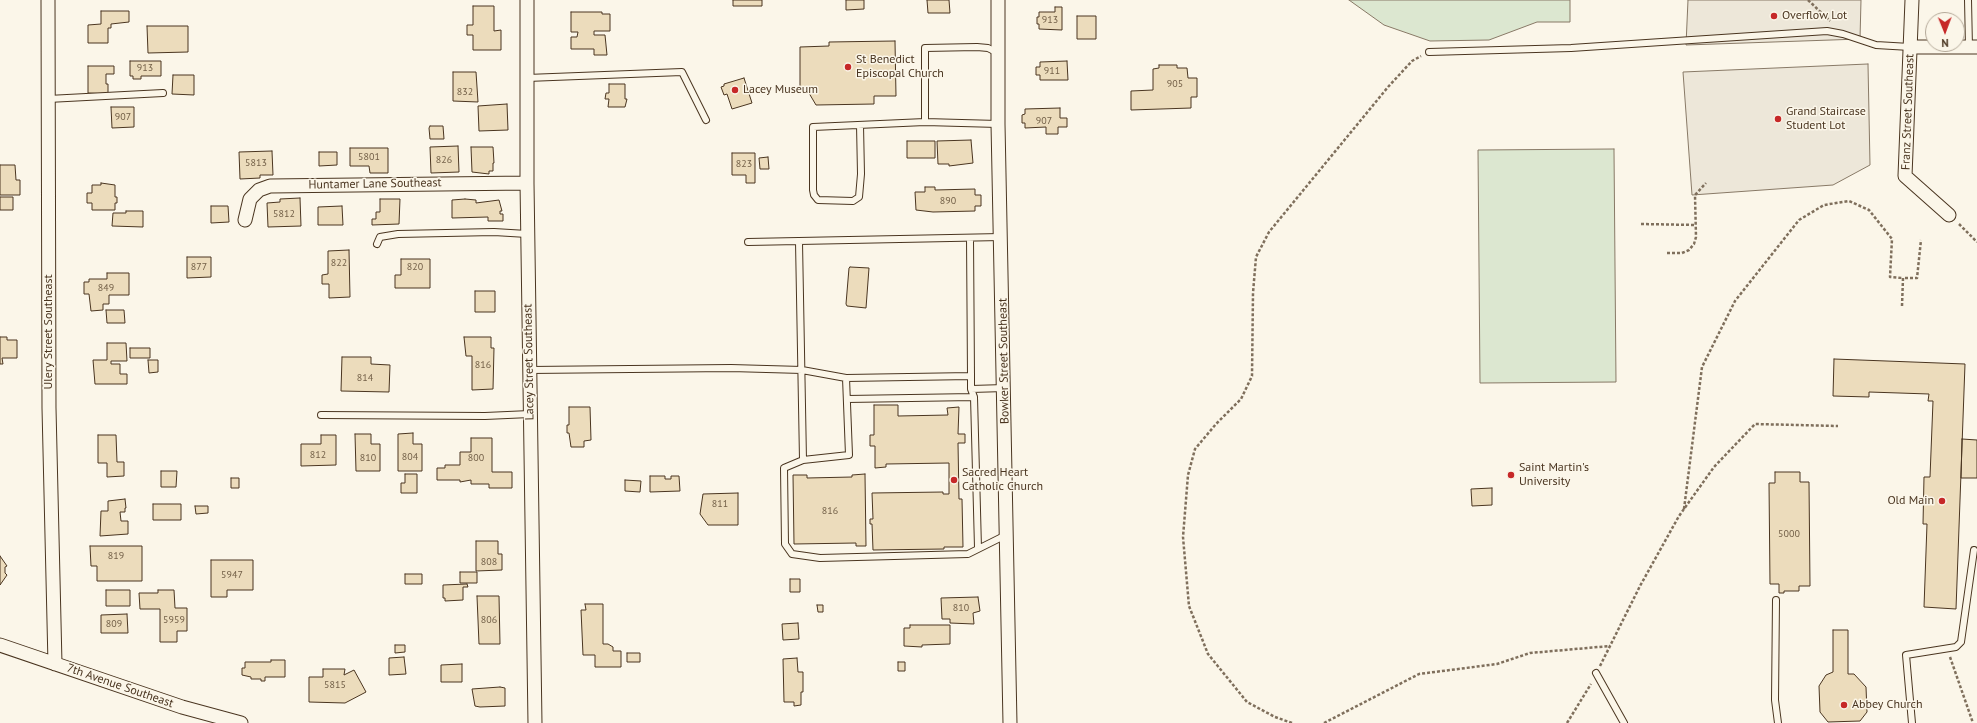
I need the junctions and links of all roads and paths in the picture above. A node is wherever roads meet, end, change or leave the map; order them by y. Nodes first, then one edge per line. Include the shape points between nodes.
1 (48, 0) edge
2 (527, 0) edge
3 (998, 0) edge
4 (1808, 0) edge
5 (1912, 0) edge
6 (1968, 0) edge
7 (1843, 34) junction
8 (1910, 47) junction
9 (1973, 47) edge
10 (1429, 52) joint
11 (998, 53) junction
12 (527, 78) junction
13 (163, 93) dead end
14 (48, 99) junction
15 (706, 120) dead end
16 (925, 122) junction
17 (998, 124) junction
18 (860, 125) junction
19 (527, 183) junction
20 (1706, 183) dead end
21 (1949, 215) joint
22 (245, 220) dead end
23 (1641, 224) dead end
24 (1696, 225) junction
25 (527, 234) junction
26 (1001, 237) junction
27 (970, 238) junction
28 (1921, 240) dead end
29 (748, 242) dead end
30 (799, 242) junction
31 (1977, 242) edge
32 (377, 244) dead end
33 (1666, 253) dead end
34 (1903, 278) junction
35 (1902, 306) dead end
36 (530, 370) junction
37 (802, 370) junction
38 (971, 376) junction
39 (846, 378) junction
40 (1004, 388) junction
41 (971, 389) junction
42 (974, 397) junction
43 (847, 399) junction
44 (530, 414) junction
45 (321, 415) dead end
46 (1838, 426) dead end
47 (804, 460) junction
48 (1684, 510) junction
49 (1008, 535) junction
50 (978, 548) junction
51 (1974, 550) dead end
52 (1776, 600) dead end
53 (0, 645) edge
54 (1610, 646) junction
55 (1947, 649) junction
56 (54, 664) junction
57 (1596, 673) junction
58 (241, 723) edge
59 (535, 723) edge
60 (1010, 723) edge
61 (1292, 723) edge
62 (1324, 723) edge
63 (1567, 723) edge
64 (1624, 723) edge
65 (1778, 723) edge
66 (1912, 723) edge
67 (1973, 723) edge

1 - 14 street, Ulery Street Southeast
2 - 12 street, Lacey Street Southeast
3 - 11 street, Bowker Street Southeast
4 - 7 path
5 - 8 street, Franz Street Southeast
6 - 9 lane
7 - 8 lane via 1876,45
7 - 10 lane via 1805,31 1571,48
8 - 9 street
8 - 21 street, Franz Street Southeast via 1905,176
10 - 61 path via 1412,61 1388,87 1269,232 1256,257 1252,376 1241,399 1195,449 1188,475 1183,537 1189,606 1208,654 1247,702 1275,718
11 - 16 lane via 988,48 976,47 925,48
11 - 17 street, Bowker Street Southeast
12 - 15 lane via 682,72
12 - 19 street, Lacey Street Southeast
13 - 14 lane
14 - 56 street, Ulery Street Southeast via 49,408
16 - 17 lane
16 - 18 lane
17 - 26 street, Bowker Street Southeast
18 - 18 lane via 813,127 813,190 818,200 853,201 859,197
19 - 22 street, Huntamer Lane Southeast via 270,186 259,190 250,199
19 - 25 street, Lacey Street Southeast
20 - 24 path via 1695,195
21 - 31 path
23 - 24 path
24 - 33 path via 1696,238 1689,250 1682,253
25 - 32 lane via 398,234 380,237
25 - 36 street, Lacey Street Southeast
26 - 27 lane
26 - 40 street, Bowker Street Southeast
27 - 30 lane
27 - 38 lane
28 - 34 path via 1917,278
29 - 30 lane
30 - 37 lane
34 - 35 path
34 - 48 path via 1890,277 1892,239 1869,210 1849,201 1824,205 1798,220 1735,302 1702,367
36 - 37 lane
36 - 44 street, Lacey Street Southeast
37 - 39 lane
37 - 47 lane
38 - 39 lane
38 - 41 lane
39 - 43 lane
40 - 41 lane
40 - 49 street, Bowker Street Southeast
41 - 42 lane
42 - 43 lane
42 - 50 lane
43 - 47 lane via 849,455
44 - 45 lane
44 - 59 street, Lacey Street Southeast
46 - 48 path via 1755,424 1714,467
47 - 50 lane via 784,468 785,544 792,554 820,558 968,554
48 - 54 path via 1640,586
49 - 50 lane
49 - 60 street, Bowker Street Southeast
51 - 55 lane via 1961,642 1956,647
52 - 65 lane via 1775,700
53 - 56 street, 7th Avenue Southeast
54 - 57 path
54 - 62 path via 1530,653 1497,664 1419,674
55 - 66 lane via 1906,655
55 - 67 path
56 - 58 street, 7th Avenue Southeast via 182,707
57 - 63 path
57 - 64 lane

